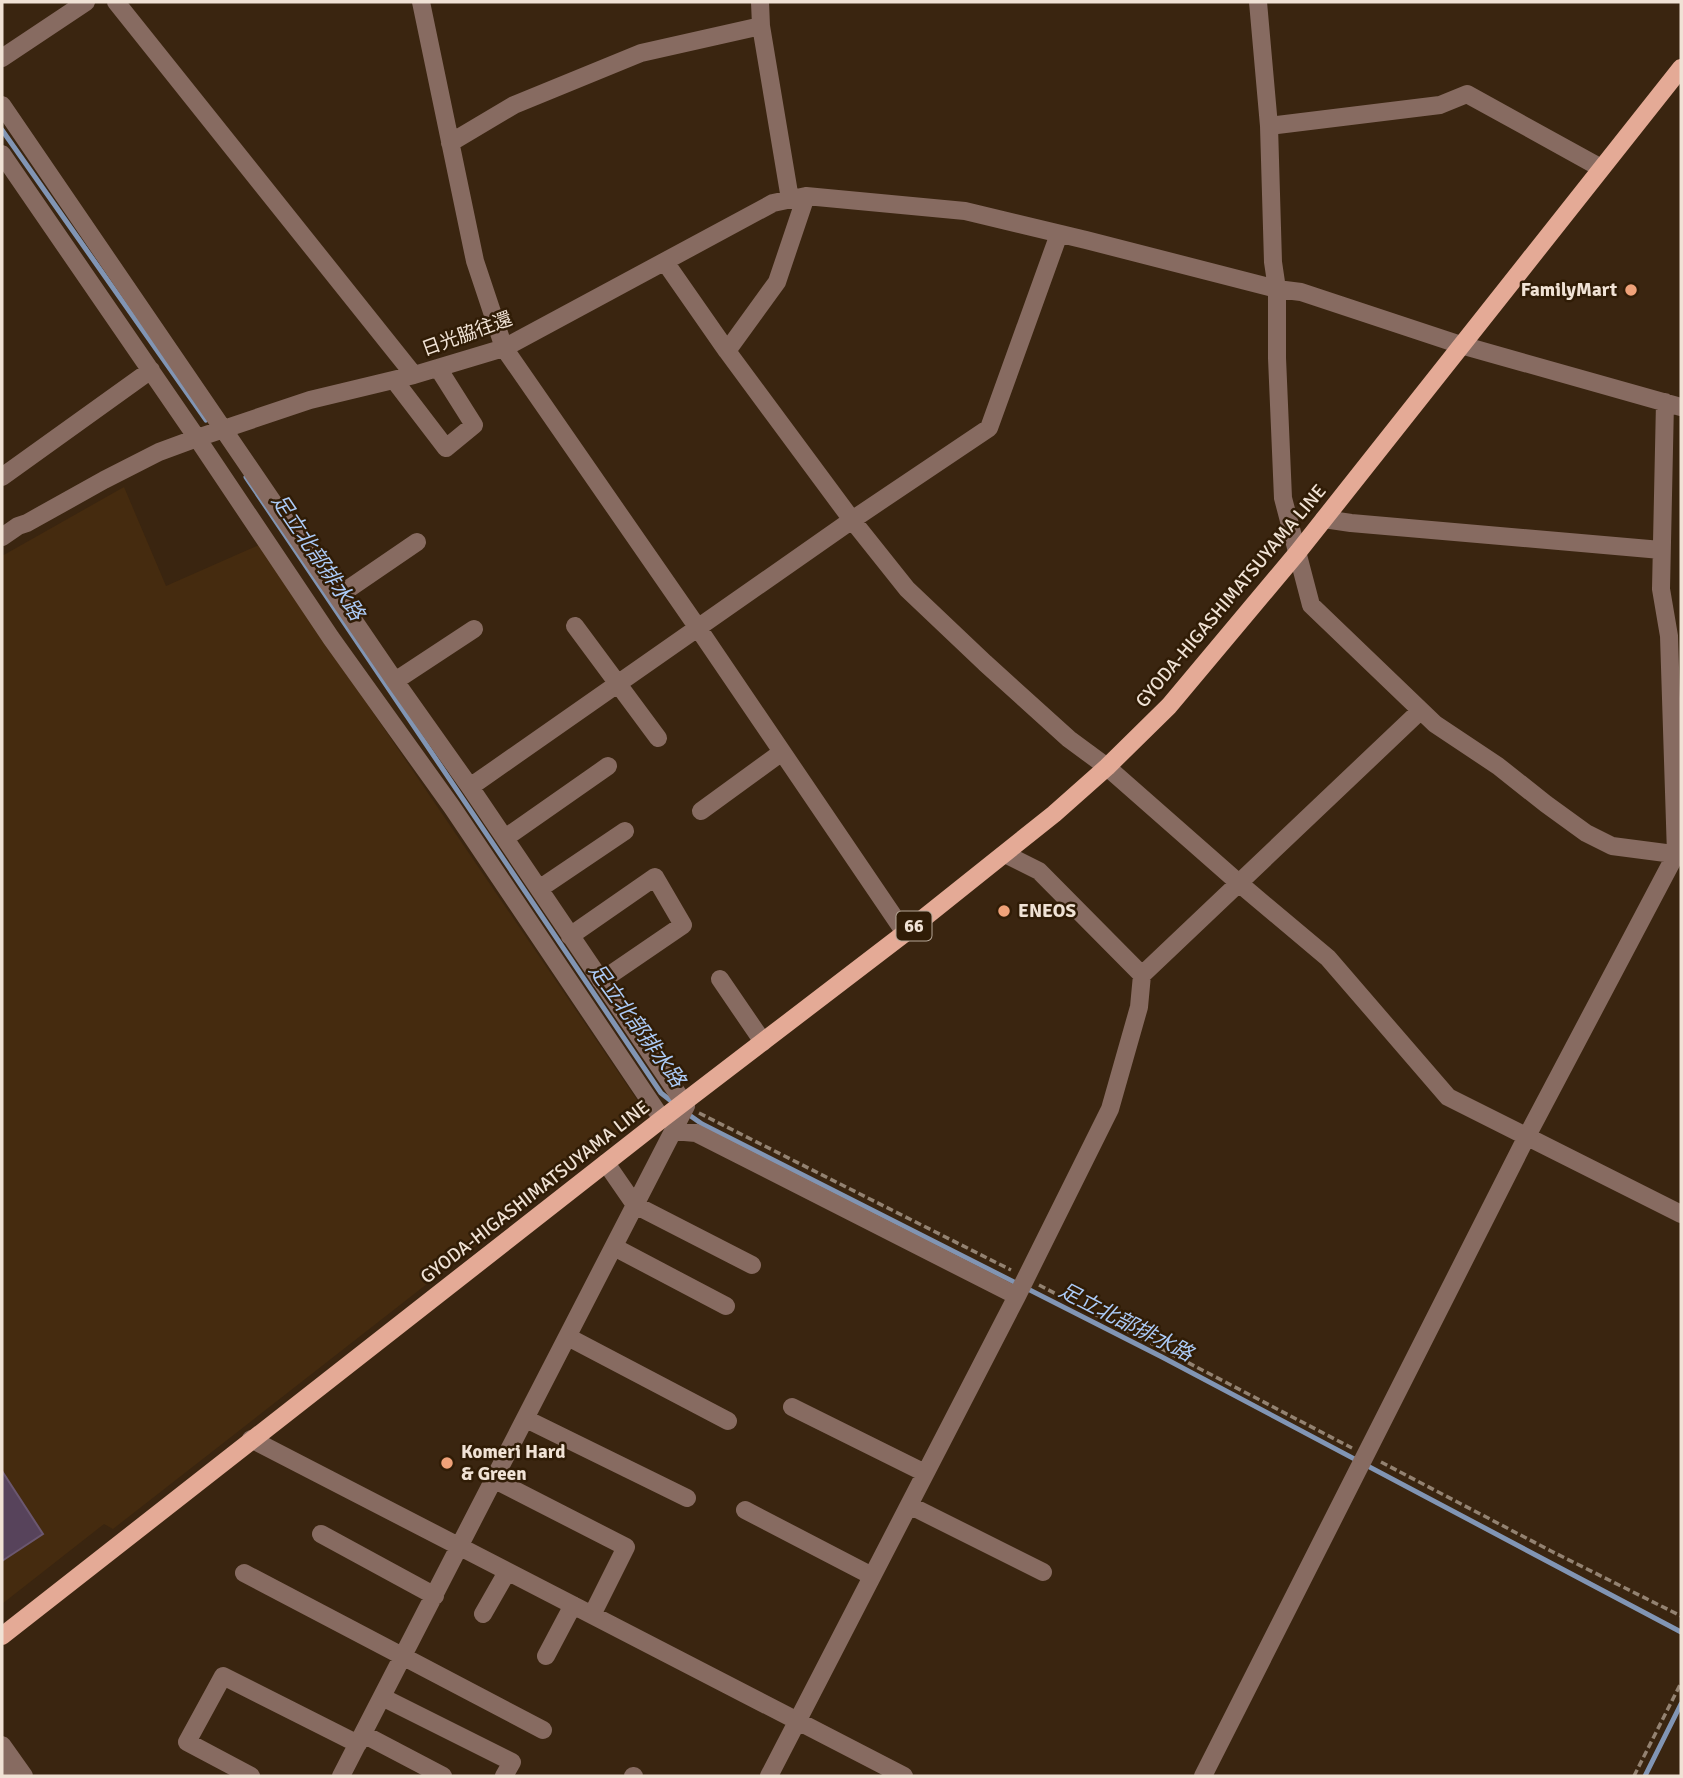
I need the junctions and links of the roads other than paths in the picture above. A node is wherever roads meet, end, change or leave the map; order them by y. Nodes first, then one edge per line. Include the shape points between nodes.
1 (86, 2) edge
2 (116, 2) edge
3 (421, 2) edge
4 (760, 2) edge
5 (1258, 2) edge
6 (761, 26) junction
7 (2, 58) edge
8 (1681, 68) edge
9 (2, 105) edge
10 (1269, 126) junction
11 (450, 143) junction
12 (2, 154) edge
13 (1601, 168) junction
14 (798, 198) junction
15 (1059, 234) junction
16 (664, 262) junction
17 (1277, 289) junction
18 (1461, 345) junction
19 (504, 348) junction
20 (727, 351) junction
21 (438, 368) junction
22 (151, 370) junction
23 (414, 375) junction
24 (394, 380) junction
25 (1673, 405) edge
26 (224, 429) junction
27 (197, 438) junction
28 (2, 477) edge
29 (1324, 519) junction
30 (852, 520) junction
31 (2, 537) edge
32 (417, 542) dead end
33 (1661, 550) junction
34 (1298, 552) junction
35 (338, 597) junction
36 (575, 626) dead end
37 (698, 628) junction
38 (474, 629) dead end
39 (395, 681) junction
40 (619, 683) junction
41 (1420, 711) junction
42 (658, 738) dead end
43 (782, 752) junction
44 (608, 766) dead end
45 (1107, 768) junction
46 (470, 787) junction
47 (701, 811) dead end
48 (625, 831) dead end
49 (505, 838) junction
50 (1004, 854) junction
51 (1679, 855) edge
52 (1240, 884) junction
53 (539, 889) junction
54 (905, 933) junction
55 (570, 936) junction
56 (1142, 975) junction
57 (720, 979) dead end
58 (601, 981) junction
59 (763, 1042) junction
60 (685, 1105) junction
61 (668, 1125) junction
62 (1527, 1136) junction
63 (606, 1163) junction
64 (635, 1205) junction
65 (1681, 1214) edge
66 (614, 1248) junction
67 (752, 1265) dead end
68 (1017, 1296) junction
69 (726, 1306) dead end
70 (568, 1337) junction
71 (792, 1407) dead end
72 (526, 1419) junction
73 (728, 1421) dead end
74 (251, 1439) junction
75 (925, 1473) junction
76 (495, 1480) junction
77 (687, 1498) dead end
78 (909, 1505) junction
79 (745, 1510) dead end
80 (321, 1534) dead end
81 (460, 1547) junction
82 (507, 1572) junction
83 (1043, 1572) dead end
84 (244, 1573) dead end
85 (872, 1576) junction
86 (435, 1596) junction
87 (573, 1605) junction
88 (483, 1614) dead end
89 (592, 1615) junction
90 (2, 1636) edge
91 (404, 1656) junction
92 (546, 1656) dead end
93 (382, 1697) junction
94 (797, 1721) junction
95 (542, 1730) dead end
96 (360, 1739) junction
97 (2, 1745) edge
98 (2, 1768) edge
99 (345, 1775) edge
100 (8, 1776) edge
101 (24, 1776) edge
102 (251, 1776) edge
103 (443, 1776) edge
104 (504, 1776) edge
105 (769, 1776) edge
106 (904, 1776) edge
107 (1203, 1776) edge

1 - 7 street
2 - 23 street
3 - 11 street
4 - 6 street
5 - 10 street
6 - 11 street via 641,53 514,106
6 - 14 street
8 - 13 main road, GYODA-HIGASHIMATSUYAMA LINE / 66
9 - 26 street
10 - 13 street via 1440,105 1466,94
10 - 17 street
11 - 19 street via 475,261
12 - 22 street
13 - 18 main road, GYODA-HIGASHIMATSUYAMA LINE / 66
14 - 15 street via 965,211
14 - 16 street, 日光脇往還 via 773,203
14 - 20 street via 777,282
15 - 17 street
15 - 30 street via 989,428
16 - 19 street, 日光脇往還
16 - 20 street
17 - 18 street via 1301,292
17 - 34 street via 1283,498
18 - 25 street
18 - 29 main road, GYODA-HIGASHIMATSUYAMA LINE / 66
19 - 21 street, 日光脇往還
19 - 37 street
20 - 30 street
21 - 23 street, 日光脇往還
21 - 24 street via 474,425 446,448
22 - 27 street
22 - 28 street
23 - 24 street, 日光脇往還
24 - 26 street, 日光脇往還 via 310,400
25 - 33 street
26 - 27 street, 日光脇往還
26 - 35 street
27 - 31 street, 日光脇往還 via 148,458
27 - 61 street
29 - 33 street
29 - 34 main road, GYODA-HIGASHIMATSUYAMA LINE / 66
30 - 37 street
30 - 45 street via 907,589 1059,730
32 - 35 street
33 - 51 street
34 - 41 street via 1311,605
34 - 45 main road, GYODA-HIGASHIMATSUYAMA LINE / 66 via 1170,706
35 - 39 street
36 - 40 street
37 - 40 street
37 - 43 street
38 - 39 street
39 - 46 street
40 - 42 street
40 - 46 street
41 - 51 street via 1586,833 1612,846
41 - 52 street
43 - 47 street
43 - 54 street
44 - 49 street
45 - 50 main road, GYODA-HIGASHIMATSUYAMA LINE / 66
45 - 52 street
46 - 49 street
48 - 53 street
49 - 53 street
50 - 54 main road, GYODA-HIGASHIMATSUYAMA LINE / 66
50 - 56 street via 1039,871
51 - 62 street
52 - 56 street
52 - 62 street via 1328,958 1448,1097
53 - 55 street
54 - 59 main road, GYODA-HIGASHIMATSUYAMA LINE / 66
55 - 58 street
55 - 58 street via 655,877 683,925
56 - 68 street via 1139,1007 1110,1109
57 - 59 street
58 - 60 street
59 - 60 main road, GYODA-HIGASHIMATSUYAMA LINE / 66
60 - 61 main road, GYODA-HIGASHIMATSUYAMA LINE / 66
61 - 63 main road, GYODA-HIGASHIMATSUYAMA LINE / 66
61 - 64 street
61 - 68 street via 696,1133
62 - 65 street
62 - 107 street
63 - 64 street
63 - 74 main road, GYODA-HIGASHIMATSUYAMA LINE / 66
64 - 66 street
64 - 67 street
66 - 69 street
66 - 70 street
68 - 75 street
70 - 72 street
70 - 73 street
71 - 75 street
72 - 76 street
72 - 77 street
74 - 81 street
74 - 90 main road, GYODA-HIGASHIMATSUYAMA LINE / 66
75 - 78 street
76 - 81 street
76 - 89 street via 626,1547
78 - 83 street
78 - 85 street
79 - 85 street
80 - 86 street
81 - 82 street
81 - 86 street
82 - 87 street
82 - 88 street
84 - 91 street
85 - 94 street
86 - 91 street
87 - 89 street
87 - 92 street
89 - 94 street
91 - 93 street
91 - 95 street
93 - 96 street
93 - 104 street via 512,1762
94 - 105 street
94 - 106 street
96 - 99 street
96 - 102 street via 223,1676 187,1742
96 - 103 street
97 - 101 street
98 - 100 street

